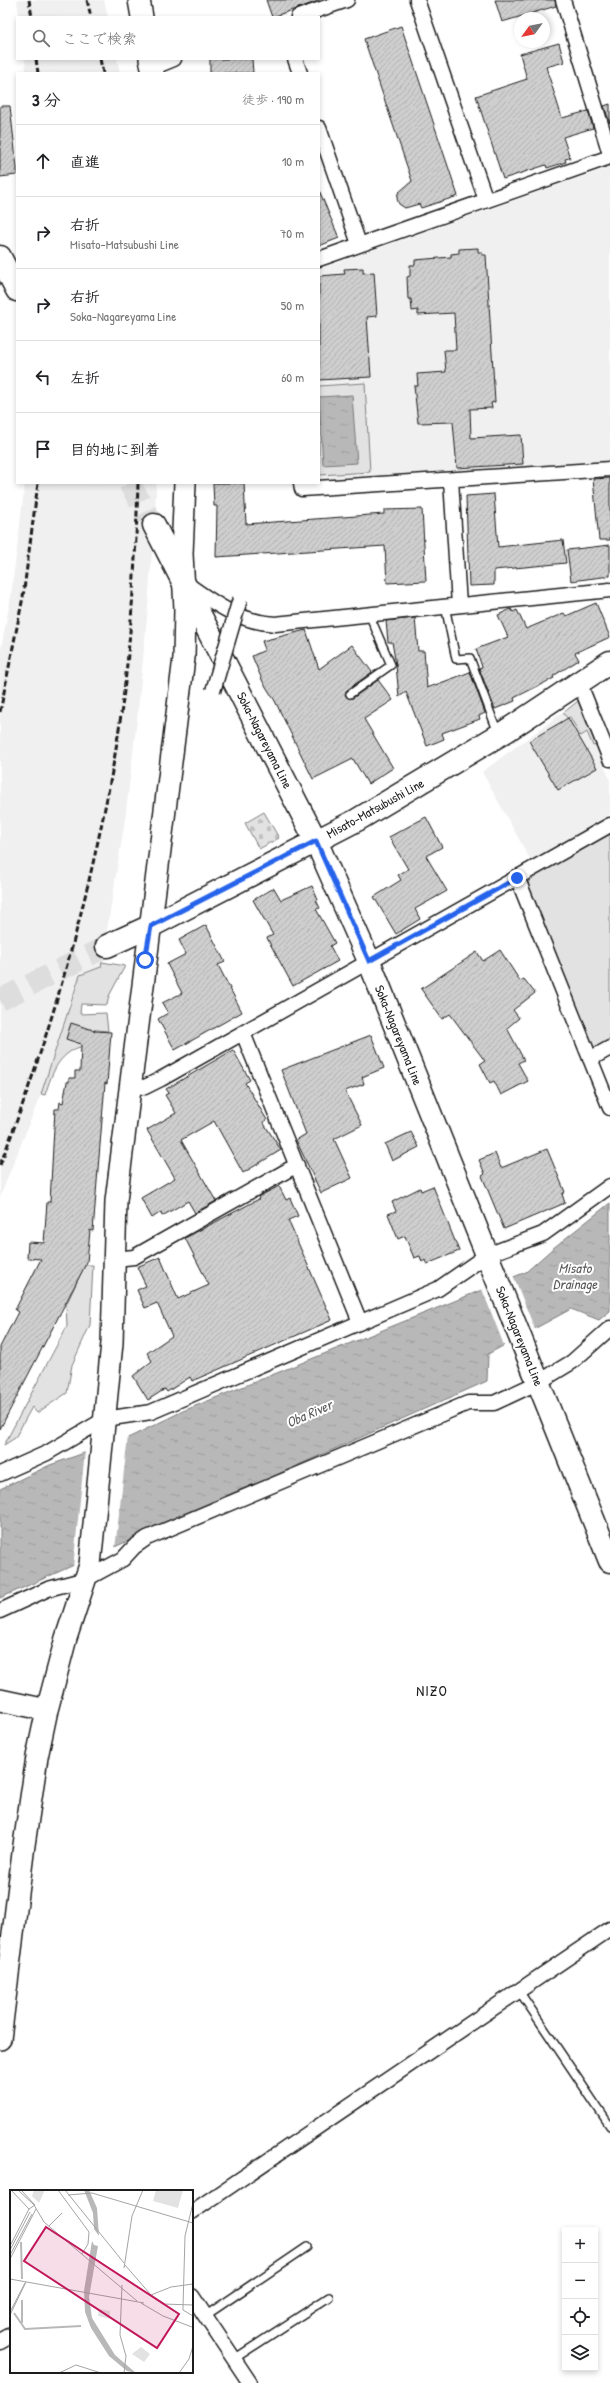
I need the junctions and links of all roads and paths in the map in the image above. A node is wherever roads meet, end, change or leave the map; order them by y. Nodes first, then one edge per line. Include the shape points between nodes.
1 (139, 0) edge
2 (347, 0) edge
3 (418, 0) edge
4 (563, 0) edge
5 (142, 16) edge
6 (301, 16) edge
7 (171, 60) edge
8 (295, 60) edge
9 (152, 67) edge
10 (300, 72) edge
11 (320, 131) edge
12 (610, 156) edge
13 (486, 200) junction
14 (359, 244) junction
15 (1, 258) edge
16 (320, 259) edge
17 (0, 285) edge
18 (16, 288) edge
19 (610, 469) edge
20 (451, 480) junction
21 (185, 484) edge
22 (301, 484) edge
23 (154, 525) tunnel mouth
24 (184, 581) junction
25 (610, 590) edge
26 (240, 599) dead end
27 (452, 606) junction
28 (369, 614) junction
29 (610, 662) edge
30 (579, 682) junction
31 (213, 691) dead end
32 (350, 694) dead end
33 (499, 735) junction
34 (610, 759) edge
35 (610, 825) edge
36 (316, 841) junction
37 (517, 878) junction
38 (151, 926) junction
39 (107, 946) tunnel mouth
40 (369, 961) junction
41 (243, 1033) junction
42 (610, 1048) edge
43 (590, 1059) junction
44 (132, 1086) junction
45 (610, 1108) edge
46 (297, 1165) junction
47 (610, 1186) edge
48 (115, 1259) junction
49 (490, 1262) junction
50 (360, 1322) junction
51 (610, 1328) edge
52 (539, 1382) junction
53 (104, 1427) junction
54 (0, 1474) edge
55 (610, 1561) edge
56 (88, 1572) junction
57 (0, 1611) edge
58 (0, 1700) edge
59 (47, 1710) junction
60 (610, 1929) edge
61 (518, 1991) junction
62 (0, 2039) edge
63 (610, 2126) edge
64 (193, 2211) edge
65 (307, 2247) dead end
66 (330, 2297) dead end
67 (193, 2298) edge
68 (205, 2316) junction
69 (10, 2336) edge
70 (0, 2341) edge
71 (234, 2359) junction
72 (250, 2383) edge

1 - 5 street
2 - 6 street
3 - 13 street
4 - 12 street
7 - 9 street
8 - 10 street
11 - 14 street
12 - 13 street
13 - 14 street
14 - 16 street
15 - 17 main road
15 - 18 main road
19 - 20 street
20 - 22 street via 302,489
20 - 27 street
21 - 24 street via 182,534
23 - 24 main road, Soka-Nagareyama Line
24 - 28 street via 220,608 259,623 275,624
24 - 36 main road, Soka-Nagareyama Line
24 - 38 street via 184,658
25 - 27 street
26 - 31 street, bridge
27 - 28 street
27 - 33 lane via 456,659 470,658
28 - 32 lane via 391,665
29 - 30 main road, Misato-Matsubushi Line
30 - 33 main road, Misato-Matsubushi Line
30 - 34 street
33 - 36 main road, Misato-Matsubushi Line via 357,820
35 - 37 street
36 - 38 main road, Misato-Matsubushi Line
36 - 40 main road, Soka-Nagareyama Line
37 - 40 street
37 - 43 street
38 - 39 main road, Misato-Matsubushi Line
38 - 44 street via 143,974
40 - 41 street
40 - 49 main road, Soka-Nagareyama Line
41 - 44 street via 145,1087
41 - 46 street
42 - 43 street
43 - 45 street
44 - 48 street via 122,1140 116,1201
46 - 48 street via 134,1257
46 - 50 street
47 - 49 street via 543,1234
48 - 53 street via 112,1343
49 - 50 street via 438,1289
49 - 52 main road, Soka-Nagareyama Line
50 - 53 street via 151,1412
51 - 52 street via 572,1362
52 - 55 main road, Soka-Nagareyama Line
52 - 56 street via 494,1402 468,1403 147,1538 123,1559
53 - 54 street
53 - 56 street
56 - 57 street
56 - 59 street via 66,1638
58 - 59 street
59 - 62 street via 29,1801
60 - 61 street
61 - 63 lane
61 - 64 street
65 - 68 lane
66 - 71 lane
67 - 68 street
68 - 71 street
69 - 70 street
71 - 72 street

